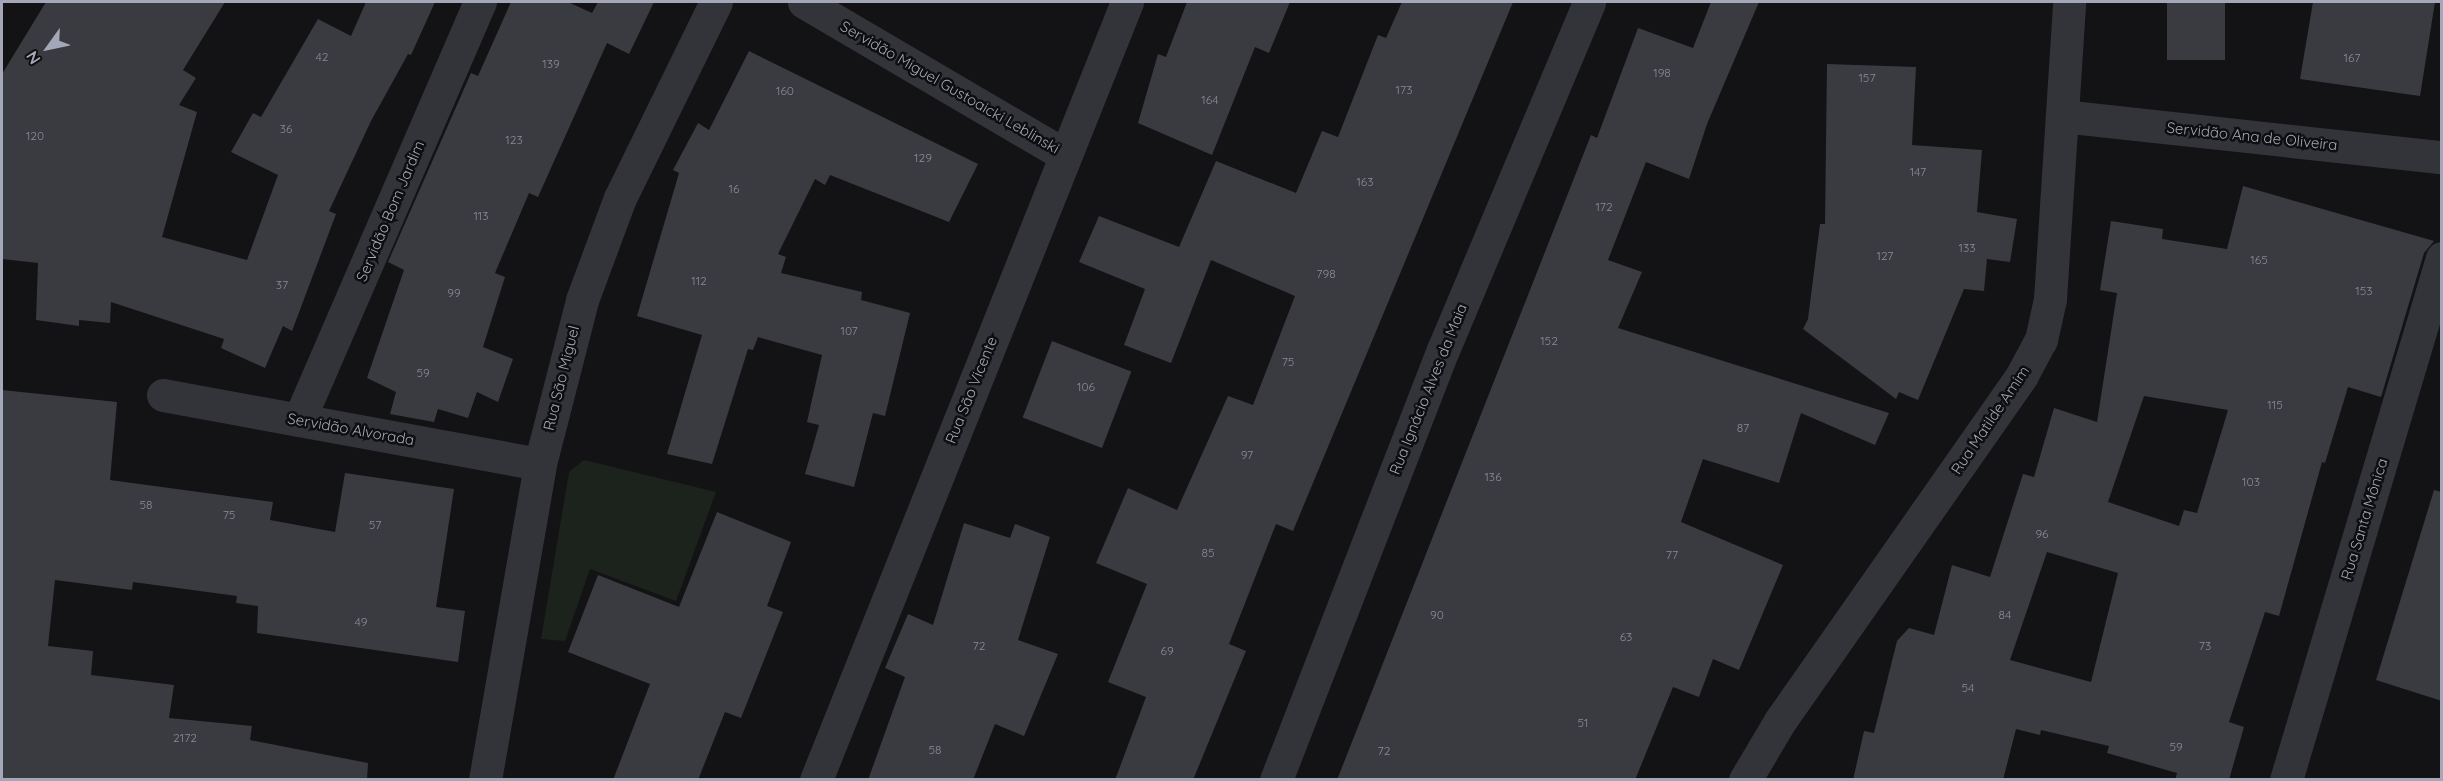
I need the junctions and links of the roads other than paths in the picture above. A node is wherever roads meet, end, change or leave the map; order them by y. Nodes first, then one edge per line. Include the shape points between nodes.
1 (480, 2) edge
2 (716, 2) edge
3 (804, 2) edge
4 (1127, 2) edge
5 (1589, 2) edge
6 (2069, 2) edge
7 (2062, 116) junction
8 (1065, 154) junction
9 (2442, 157) edge
10 (2442, 258) edge
11 (163, 395) dead end
12 (299, 420) junction
13 (540, 464) junction
14 (485, 780) edge
15 (816, 780) edge
16 (1276, 780) edge
17 (1745, 780) edge
18 (2286, 780) edge

1 - 12 street, Servidão Bom Jardim
2 - 13 street, Rua São Miguel via 620,198 582,300
3 - 8 street, Servidão Miguel Gustoaicki Leblinski
4 - 8 street, Rua São Vicente
5 - 16 street, Rua Ignácio Alves da Maia via 1443,350
6 - 7 street, Rua Matilde Amim
7 - 9 street, Servidão Ana de Oliveira
7 - 17 street, Rua Matilde Amim via 2050,298 2041,340 2022,375 1780,721
8 - 15 street, Rua São Vicente
10 - 18 street, Rua Santa Mônica
11 - 12 street, Servidão Alvorada
12 - 13 street, Servidão Alvorada
13 - 14 street, Rua São Miguel

